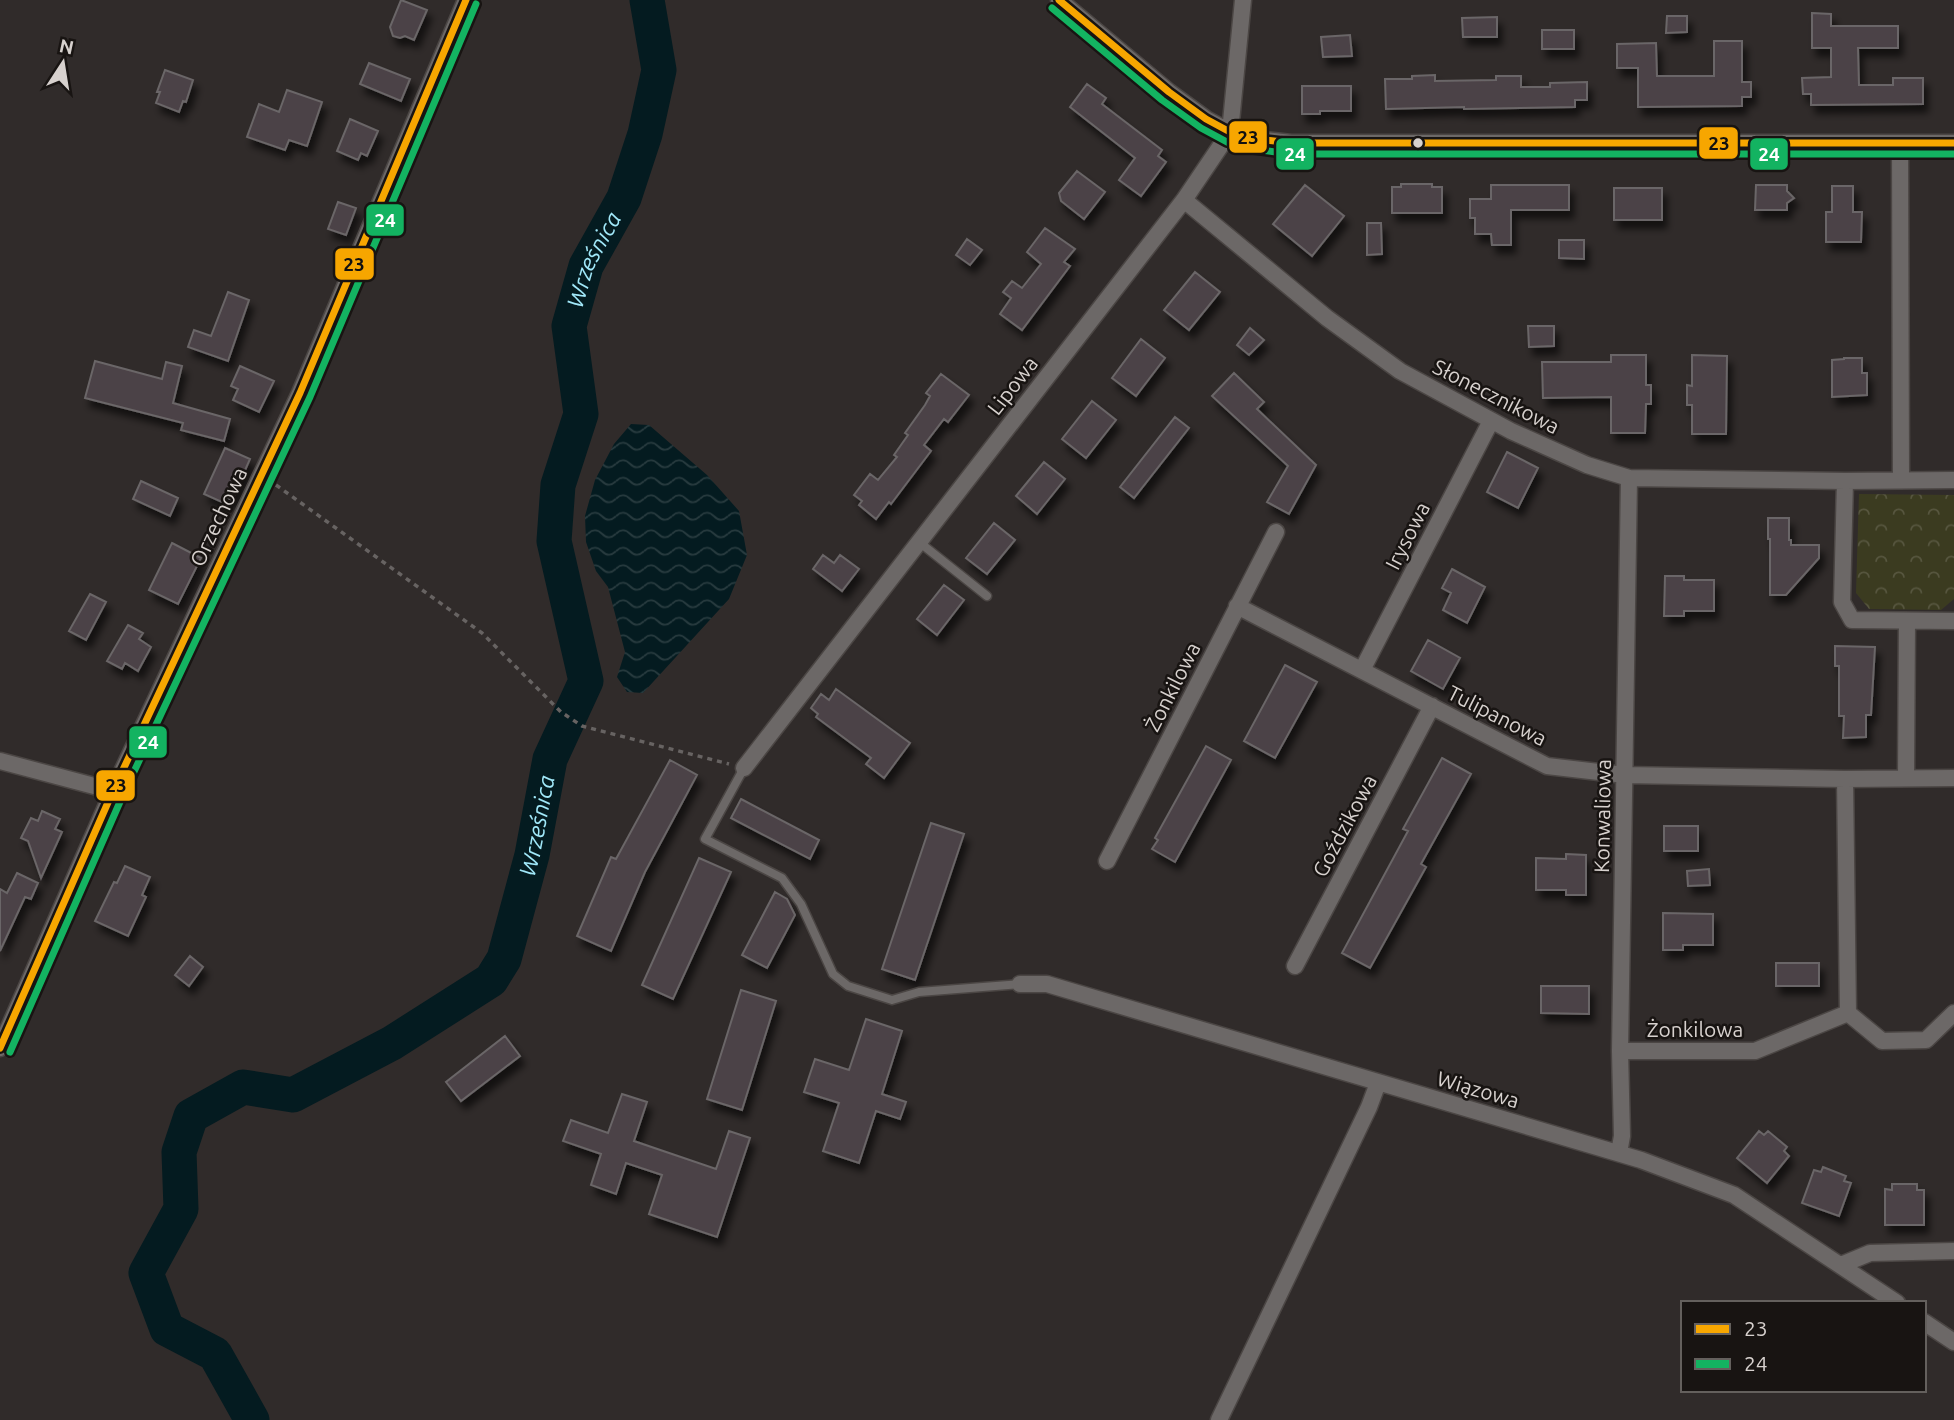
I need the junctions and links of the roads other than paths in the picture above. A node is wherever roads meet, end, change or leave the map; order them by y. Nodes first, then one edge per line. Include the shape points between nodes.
1 (466, 0) edge
2 (1059, 0) edge
3 (1243, 0) edge
4 (1230, 132) junction
5 (1954, 143) edge
6 (1900, 144) junction
7 (1184, 200) junction
8 (1491, 421) junction
9 (1629, 478) junction
10 (1901, 479) junction
11 (1954, 480) edge
12 (1845, 481) junction
13 (1276, 532) dead end
14 (919, 542) junction
15 (987, 596) dead end
16 (1237, 606) junction
17 (1907, 621) junction
18 (1954, 621) edge
19 (1362, 670) junction
20 (1432, 706) junction
21 (0, 761) edge
22 (744, 768) joint
23 (1625, 775) junction
24 (1906, 778) junction
25 (1954, 778) edge
26 (1845, 779) junction
27 (113, 792) junction
28 (1107, 861) dead end
29 (1295, 966) dead end
30 (1020, 984) joint
31 (1848, 1013) junction
32 (1954, 1013) edge
33 (0, 1048) edge
34 (1620, 1051) junction
35 (1378, 1083) junction
36 (1619, 1153) junction
37 (1954, 1251) edge
38 (1841, 1265) junction
39 (1894, 1301) edge
40 (1926, 1323) edge
41 (1954, 1342) edge
42 (1219, 1420) edge

1 - 27 street, Orzechowa via 300,393
2 - 4 street via 1169,92
3 - 4 street, Lipowa
4 - 6 street via 1290,143
4 - 7 street, Lipowa
5 - 6 street
6 - 10 street
7 - 8 street, Słonecznikowa via 1327,318 1400,371
7 - 14 street, Lipowa
8 - 9 street, Słonecznikowa
8 - 19 street, Irysowa
9 - 12 street, Słonecznikowa
9 - 23 street, Konwaliowa
10 - 11 street, Słonecznikowa
10 - 12 street, Słonecznikowa
12 - 17 street via 1842,602 1852,620
13 - 16 street, Żonkilowa
14 - 15 lane
14 - 22 street, Lipowa
16 - 19 street, Tulipanowa
16 - 28 street, Żonkilowa
17 - 18 street
17 - 24 street
19 - 20 street, Tulipanowa
20 - 23 street, Tulipanowa via 1547,766
20 - 29 street, Goździkowa
21 - 27 street
22 - 30 lane via 705,839 782,878 801,904 832,974 848,986 892,1000 919,992
23 - 26 street, Tulipanowa
23 - 34 street, Konwaliowa
24 - 25 street, Tulipanowa
24 - 26 street, Tulipanowa
26 - 31 street
27 - 33 street, Orzechowa
30 - 35 street, Wiązowa via 1048,984
31 - 32 street via 1882,1041 1926,1040
31 - 34 street, Żonkilowa via 1755,1051
34 - 36 street, Konwaliowa
35 - 36 street, Wiązowa
35 - 42 street
36 - 38 street, Wiązowa via 1734,1195
37 - 38 street via 1870,1252
38 - 39 street, Wiązowa
40 - 41 street

